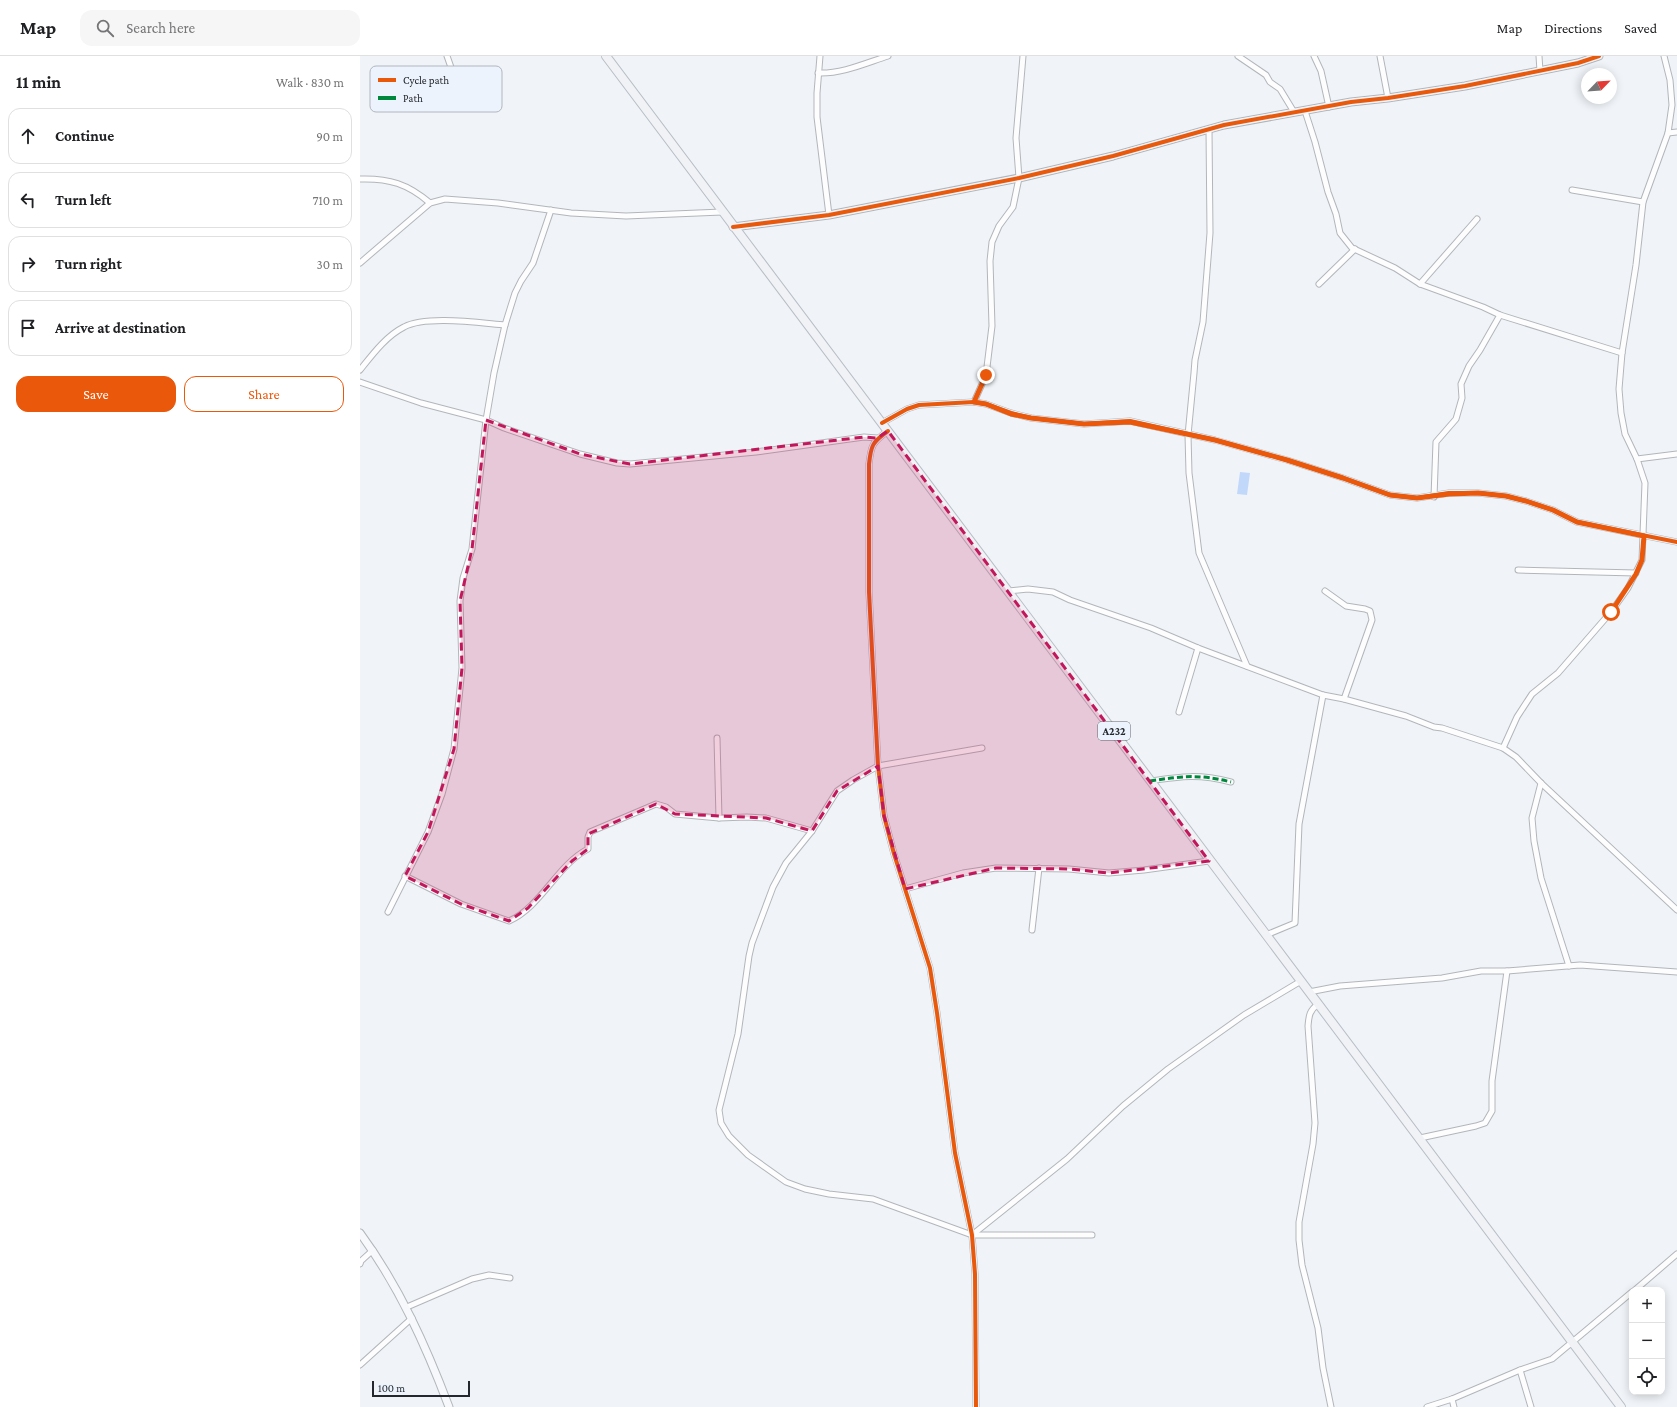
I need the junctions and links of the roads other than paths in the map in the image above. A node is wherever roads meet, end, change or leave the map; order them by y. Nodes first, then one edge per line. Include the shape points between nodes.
1 (448, 56) edge
2 (606, 56) edge
3 (820, 56) edge
4 (888, 56) edge
5 (1023, 56) edge
6 (1238, 56) edge
7 (1314, 56) edge
8 (1380, 56) edge
9 (1539, 56) edge
10 (1599, 56) edge
11 (1664, 56) edge
12 (451, 66) edge
13 (1540, 71) junction
14 (818, 73) junction
15 (1388, 98) junction
16 (1329, 107) junction
17 (1305, 111) junction
18 (1294, 112) junction
19 (1209, 130) junction
20 (1677, 132) edge
21 (1668, 133) junction
22 (1019, 178) junction
23 (360, 179) edge
24 (1572, 190) dead end
25 (1643, 202) junction
26 (430, 203) junction
27 (551, 210) junction
28 (722, 212) junction
29 (829, 214) junction
30 (1477, 219) dead end
31 (733, 227) junction
32 (1355, 249) junction
33 (360, 263) edge
34 (1320, 284) dead end
35 (1420, 284) junction
36 (1500, 315) junction
37 (505, 325) junction
38 (1622, 353) junction
39 (360, 370) edge
40 (360, 382) edge
41 (974, 402) junction
42 (486, 420) junction
43 (882, 423) junction
44 (888, 431) junction
45 (1188, 435) junction
46 (877, 438) junction
47 (1677, 454) edge
48 (1637, 459) junction
49 (1434, 497) junction
50 (1644, 536) junction
51 (1677, 542) edge
52 (1518, 570) dead end
53 (1636, 574) junction
54 (1009, 591) junction
55 (1325, 591) dead end
56 (1198, 648) junction
57 (1248, 666) junction
58 (1323, 695) junction
59 (1344, 699) junction
60 (1179, 712) dead end
61 (717, 738) dead end
62 (982, 748) dead end
63 (1503, 748) junction
64 (878, 766) junction
65 (1150, 781) junction
66 (1231, 782) dead end
67 (1541, 783) junction
68 (719, 818) junction
69 (812, 831) junction
70 (1209, 861) junction
71 (1039, 868) junction
72 (405, 876) junction
73 (905, 889) junction
74 (1677, 910) edge
75 (388, 912) dead end
76 (1032, 930) dead end
77 (1266, 935) junction
78 (1569, 966) junction
79 (1506, 971) junction
80 (1677, 972) edge
81 (1301, 981) junction
82 (1309, 992) junction
83 (1318, 1004) junction
84 (1420, 1138) junction
85 (360, 1233) edge
86 (972, 1235) junction
87 (1092, 1236) dead end
88 (373, 1250) junction
89 (1677, 1254) edge
90 (360, 1264) edge
91 (510, 1278) dead end
92 (1638, 1287) edge
93 (1629, 1295) edge
94 (407, 1307) junction
95 (412, 1318) junction
96 (1573, 1342) junction
97 (360, 1365) edge
98 (1520, 1370) junction
99 (1452, 1399) junction
100 (449, 1407) edge
101 (976, 1407) edge
102 (1331, 1407) edge
103 (1427, 1407) edge
104 (1454, 1407) edge
105 (1532, 1407) edge
106 (1621, 1407) edge

1 - 12 street
2 - 28 main road, A232
3 - 14 street
4 - 14 street via 852,68
5 - 22 street via 1016,138
6 - 18 street via 1266,75 1270,82 1280,89
7 - 16 street via 1321,71
8 - 15 street
9 - 13 street
10 - 13 street
11 - 21 street via 1670,80 1672,105
13 - 15 street
14 - 29 street via 817,117
15 - 16 street
16 - 17 street
17 - 18 street
17 - 32 street via 1340,233
18 - 19 street
19 - 22 street
19 - 45 street via 1210,233 1203,322 1195,360
20 - 21 street
21 - 25 street
22 - 29 street
22 - 41 street via 1013,207 999,226 992,242 992,326 986,375
23 - 26 street via 396,182
24 - 25 street
25 - 38 street
26 - 27 street via 445,200 498,203
26 - 33 street
27 - 28 street via 626,216
27 - 37 street via 533,263 515,293
28 - 31 main road, A232
29 - 31 street
30 - 35 street
31 - 43 main road, A232
32 - 34 street
32 - 35 street via 1395,268
35 - 36 street
36 - 38 street
36 - 49 street via 1466,372 1461,384 1462,398 1456,419 1436,442
37 - 39 street via 452,321 405,326 392,335
37 - 42 street
38 - 48 street via 1620,413 1625,434
40 - 42 street via 421,403
41 - 43 street via 919,405
41 - 45 street via 1031,418 1084,424 1130,422
42 - 46 street via 580,454 630,464 756,452 864,437
42 - 72 street via 471,552 463,578 460,601 462,668 454,749 442,794 428,832
43 - 44 main road, A232
44 - 46 street
44 - 54 main road, A232
45 - 49 street via 1287,460 1390,495
45 - 57 street via 1189,473 1199,553
46 - 64 street via 871,447 869,464 868,592
47 - 48 street
48 - 50 street via 1645,483
49 - 50 street via 1463,493 1506,496 1553,510 1577,522
50 - 51 street
50 - 53 street via 1642,560
52 - 53 street
53 - 63 street via 1611,612 1588,640 1558,673 1532,694 1517,717
54 - 56 street via 1028,589 1052,592
54 - 65 main road, A232
55 - 59 street via 1346,606 1365,609 1372,614
56 - 57 street
56 - 60 street
57 - 58 street
58 - 59 street
58 - 77 street via 1299,824 1295,923
59 - 63 street via 1406,716
61 - 68 street
62 - 64 street
63 - 67 street via 1516,757
64 - 69 street via 838,791
64 - 73 street via 884,816
65 - 66 street via 1187,776
65 - 70 main road, A232
67 - 74 street
67 - 78 street via 1532,818 1534,841 1541,878
68 - 69 street via 766,818
68 - 72 street via 675,814 666,807 656,804 590,832 588,849 572,861 528,908 517,918 509,921 461,904
69 - 86 street via 786,863 773,887 752,944 738,1034 719,1110 721,1123 729,1136 748,1155 786,1182 829,1194 873,1199
70 - 71 street via 1109,873
70 - 77 main road, A232
71 - 73 street via 996,868 963,873
71 - 76 street
72 - 75 street
73 - 86 street via 930,968 956,1153
77 - 81 main road, A232
78 - 79 street
78 - 80 street
79 - 82 street via 1481,971 1442,978 1340,986
79 - 84 street via 1492,1081 1492,1111 1484,1122 1476,1126
81 - 82 main road, A232
81 - 86 street via 1244,1015 1168,1069 1123,1106 1066,1159
82 - 83 main road, A232
83 - 84 main road, A232
83 - 102 street via 1309,1014 1308,1026 1315,1123 1299,1222 1299,1240 1302,1265 1318,1328
84 - 96 main road, A232
85 - 88 street
86 - 87 street
86 - 101 street via 975,1274
88 - 90 street
88 - 94 street
89 - 92 street
91 - 94 street via 489,1275 472,1279
93 - 96 street
94 - 95 street
95 - 97 street
95 - 100 street
96 - 98 street via 1552,1359
96 - 106 main road, A232
98 - 99 street
98 - 105 street
99 - 103 street
99 - 104 street

